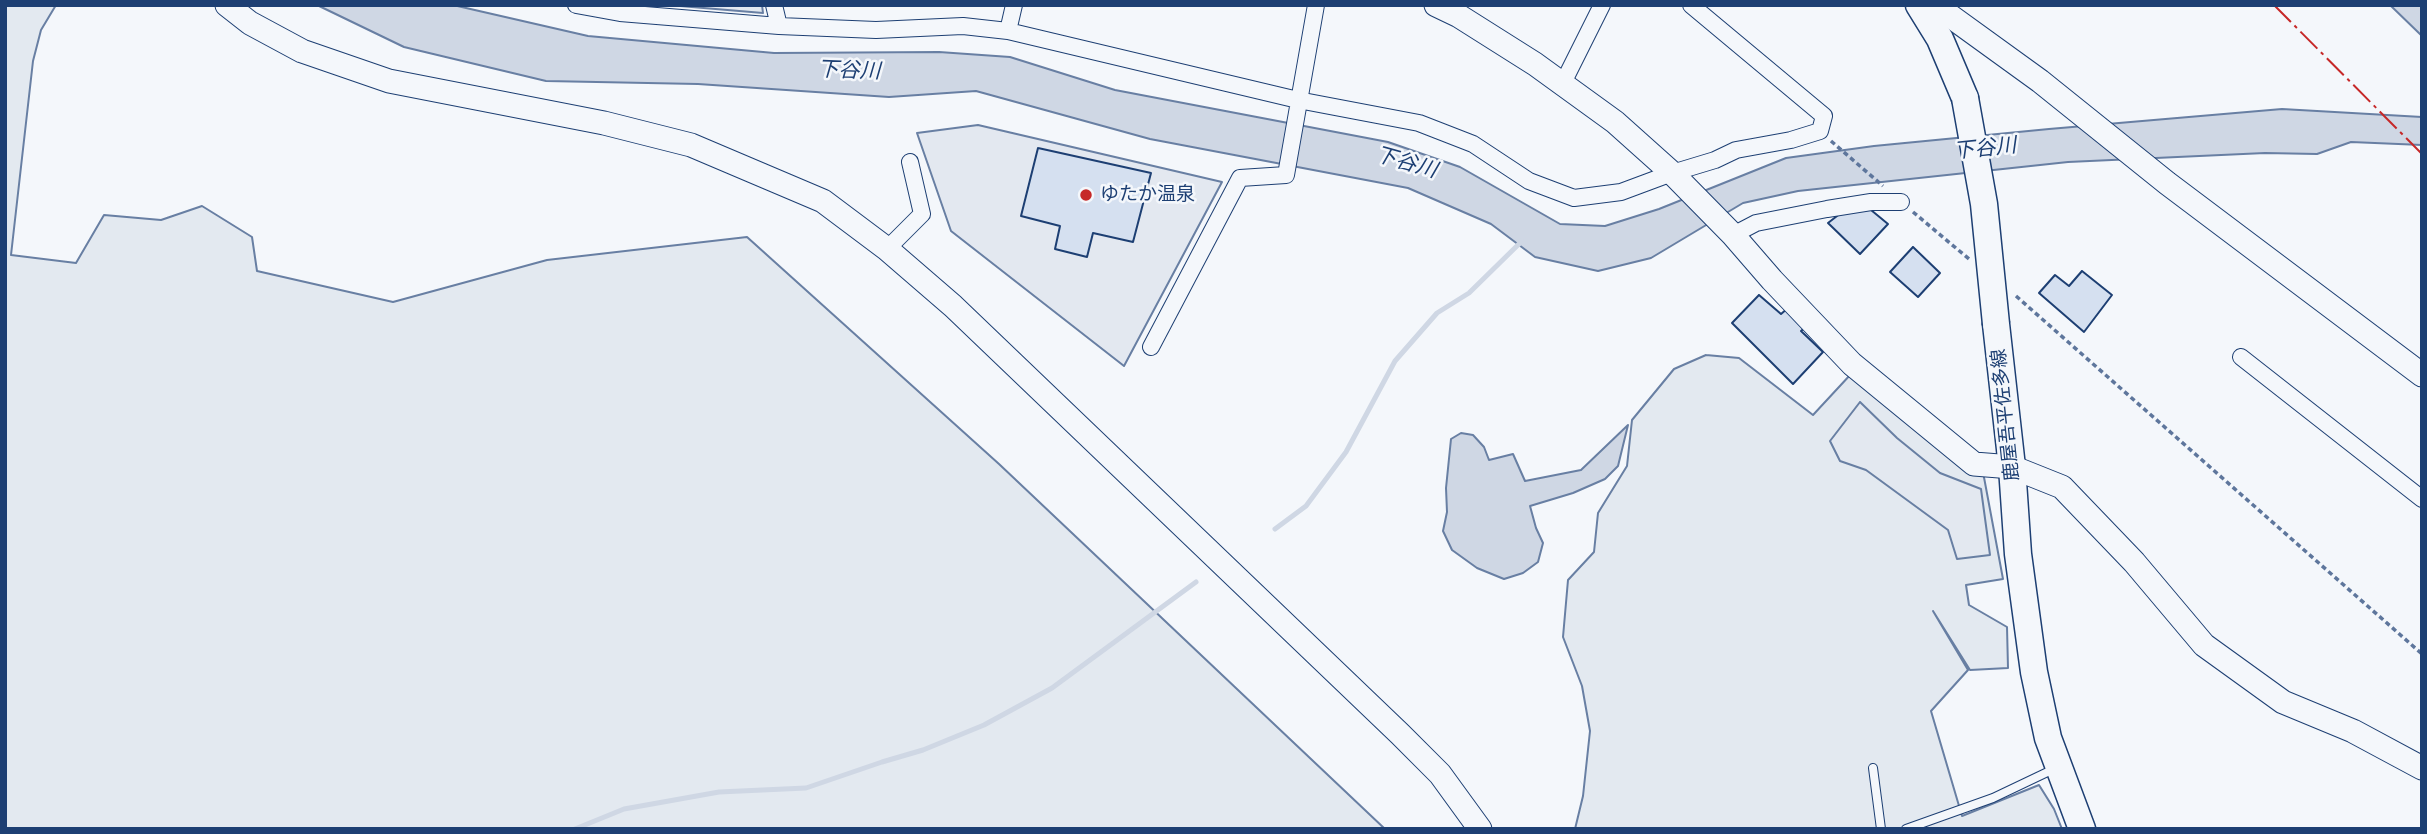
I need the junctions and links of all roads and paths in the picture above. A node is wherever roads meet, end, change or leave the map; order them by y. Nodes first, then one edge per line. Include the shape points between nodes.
1 (227, 5) edge
2 (576, 5) edge
3 (774, 5) edge
4 (1014, 5) edge
5 (1316, 5) edge
6 (1436, 5) edge
7 (1602, 5) edge
8 (1691, 5) edge
9 (1919, 5) edge
10 (1935, 5) edge
11 (779, 26) junction
12 (1008, 31) junction
13 (1563, 83) junction
14 (1298, 100) junction
15 (1820, 131) junction
16 (910, 162) dead end
17 (1672, 173) junction
18 (1901, 202) junction
19 (1733, 235) junction
20 (887, 249) junction
21 (1975, 263) dead end
22 (2016, 296) dead end
23 (1151, 347) dead end
24 (2241, 357) dead end
25 (2422, 374) edge
26 (2012, 467) junction
27 (2422, 499) edge
28 (2422, 654) edge
29 (2059, 767) junction
30 (1873, 768) dead end
31 (2422, 768) edge
32 (1480, 829) edge
33 (1881, 829) edge
34 (1906, 829) edge
35 (2082, 829) edge

1 - 20 street via 302,51 388,81 604,123 691,145 823,201
2 - 11 street
3 - 11 street
4 - 12 street
5 - 14 street
6 - 13 street
7 - 13 street
8 - 15 street via 1824,116
9 - 26 main road, 鹿屋吾平佐多線, bridge via 1940,39 1965,98 1984,204
10 - 25 street
11 - 12 street via 876,30 963,26
12 - 14 street
13 - 17 street
14 - 17 street via 1419,123 1473,144 1529,181 1574,198 1621,192
14 - 23 street via 1286,175 1240,178
15 - 17 street via 1737,150
15 - 18 path
16 - 20 street via 922,215
17 - 19 street
18 - 19 street via 1806,213 1756,223
18 - 21 path
19 - 26 street via 1852,364 1974,464
20 - 32 street via 953,306 1400,734 1440,775
22 - 28 path
24 - 27 street
26 - 29 main road, 鹿屋吾平佐多線 via 2034,672
26 - 31 street via 2062,487 2204,645 2283,702
29 - 34 lane via 1993,798
29 - 35 main road, 鹿屋吾平佐多線
30 - 33 lane

